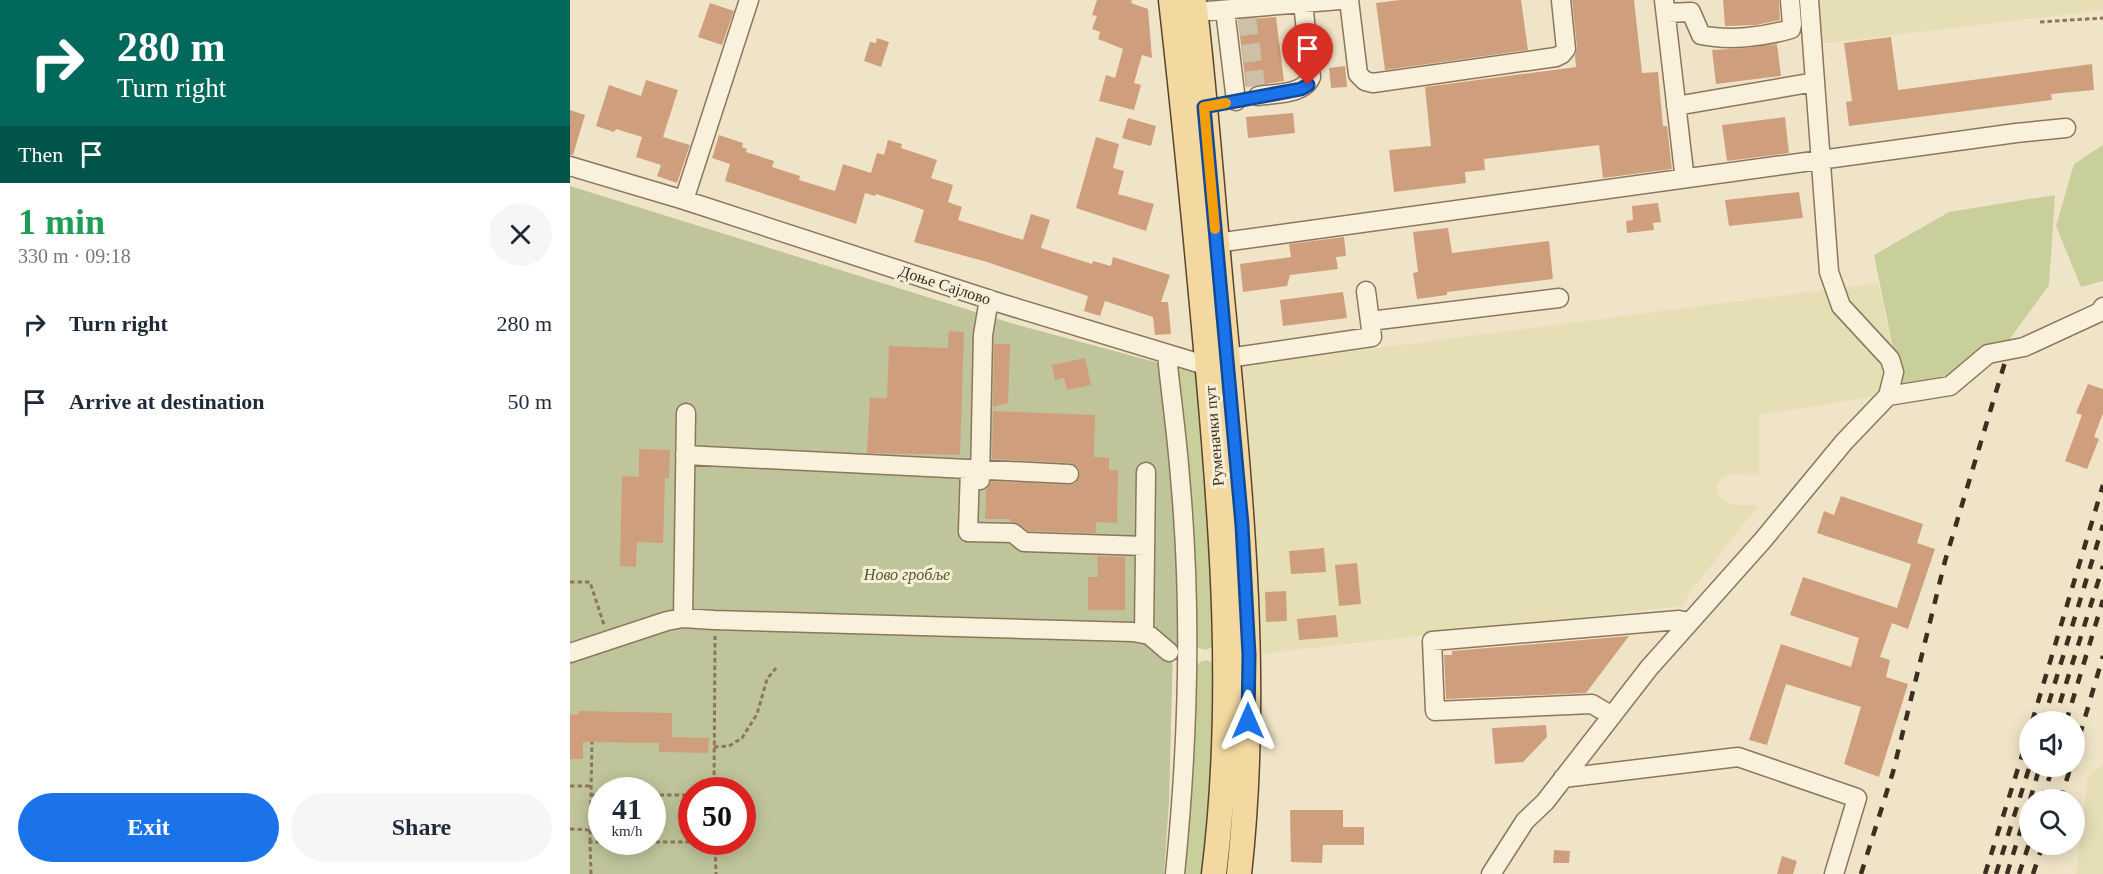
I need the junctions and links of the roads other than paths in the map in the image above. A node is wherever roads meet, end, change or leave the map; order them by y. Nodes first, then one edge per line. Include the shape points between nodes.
1 (749, 0) edge
2 (1172, 0) edge
3 (1340, 0) edge
4 (1349, 0) edge
5 (1561, 0) edge
6 (1790, 0) edge
7 (1809, 0) edge
8 (1303, 3) junction
9 (1195, 6) edge
10 (1690, 6) edge
11 (1665, 7) edge
12 (1226, 10) junction
13 (1815, 82) junction
14 (1236, 100) junction
15 (1676, 106) junction
16 (1204, 107) junction
17 (2066, 128) dead end
18 (1821, 161) junction
19 (570, 166) edge
20 (1684, 172) dead end
21 (684, 200) junction
22 (1216, 243) junction
23 (1366, 291) dead end
24 (1559, 298) dead end
25 (989, 299) junction
26 (2103, 307) edge
27 (1370, 321) junction
28 (1167, 355) junction
29 (1218, 362) junction
30 (1888, 396) junction
31 (686, 413) dead end
32 (685, 455) junction
33 (975, 469) junction
34 (1146, 472) dead end
35 (1069, 474) dead end
36 (979, 499) dead end
37 (1145, 546) junction
38 (683, 618) junction
39 (1690, 622) junction
40 (1144, 634) junction
41 (1168, 652) dead end
42 (570, 653) edge
43 (1612, 716) junction
44 (1563, 778) junction
45 (1175, 874) edge
46 (1214, 874) edge
47 (1239, 874) edge
48 (1491, 874) edge
49 (1834, 874) edge

1 - 21 street
2 - 29 main road, Руменачки пут via 1198,246
3 - 8 street
4 - 5 street via 1358,74 1373,83 1556,57 1566,49
6 - 10 street via 1791,30 1719,39 1701,35
7 - 13 street
8 - 12 street via 1247,12
8 - 14 street via 1311,77 1308,85 1301,89 1257,91
9 - 12 street
9 - 16 main road, Руменачки пут
10 - 11 street
11 - 15 street
12 - 14 street
13 - 15 street
13 - 18 street
14 - 16 street
15 - 20 street
16 - 22 main road, Руменачки пут
17 - 18 street
18 - 22 street
18 - 30 street via 1829,272 1841,306 1890,359 1894,372
19 - 21 street, Доње Сајлово
21 - 25 street, Доње Сајлово
22 - 29 main road, Руменачки пут
23 - 27 street
24 - 27 street
25 - 28 street, Доње Сајлово
25 - 33 street via 983,334
26 - 30 street via 2100,312 2024,347 1988,354 1950,386
27 - 29 street via 1372,338
28 - 29 street, Доње Сајлово
28 - 45 street via 1180,478 1186,615 1182,809
29 - 46 main road, Руменачки пут via 1224,745
29 - 47 main road, Руменачки пут via 1242,525 1249,655 1247,801
30 - 39 street
31 - 32 street
32 - 33 street
32 - 38 street
33 - 35 street
33 - 36 street
33 - 37 street via 968,532 1013,533 1024,542
34 - 37 street
37 - 40 street
38 - 40 street
38 - 42 street
39 - 43 street
39 - 43 street via 1432,641 1435,711 1592,704
40 - 41 street
43 - 44 street
44 - 48 street via 1525,821
44 - 49 street via 1738,757 1857,798

